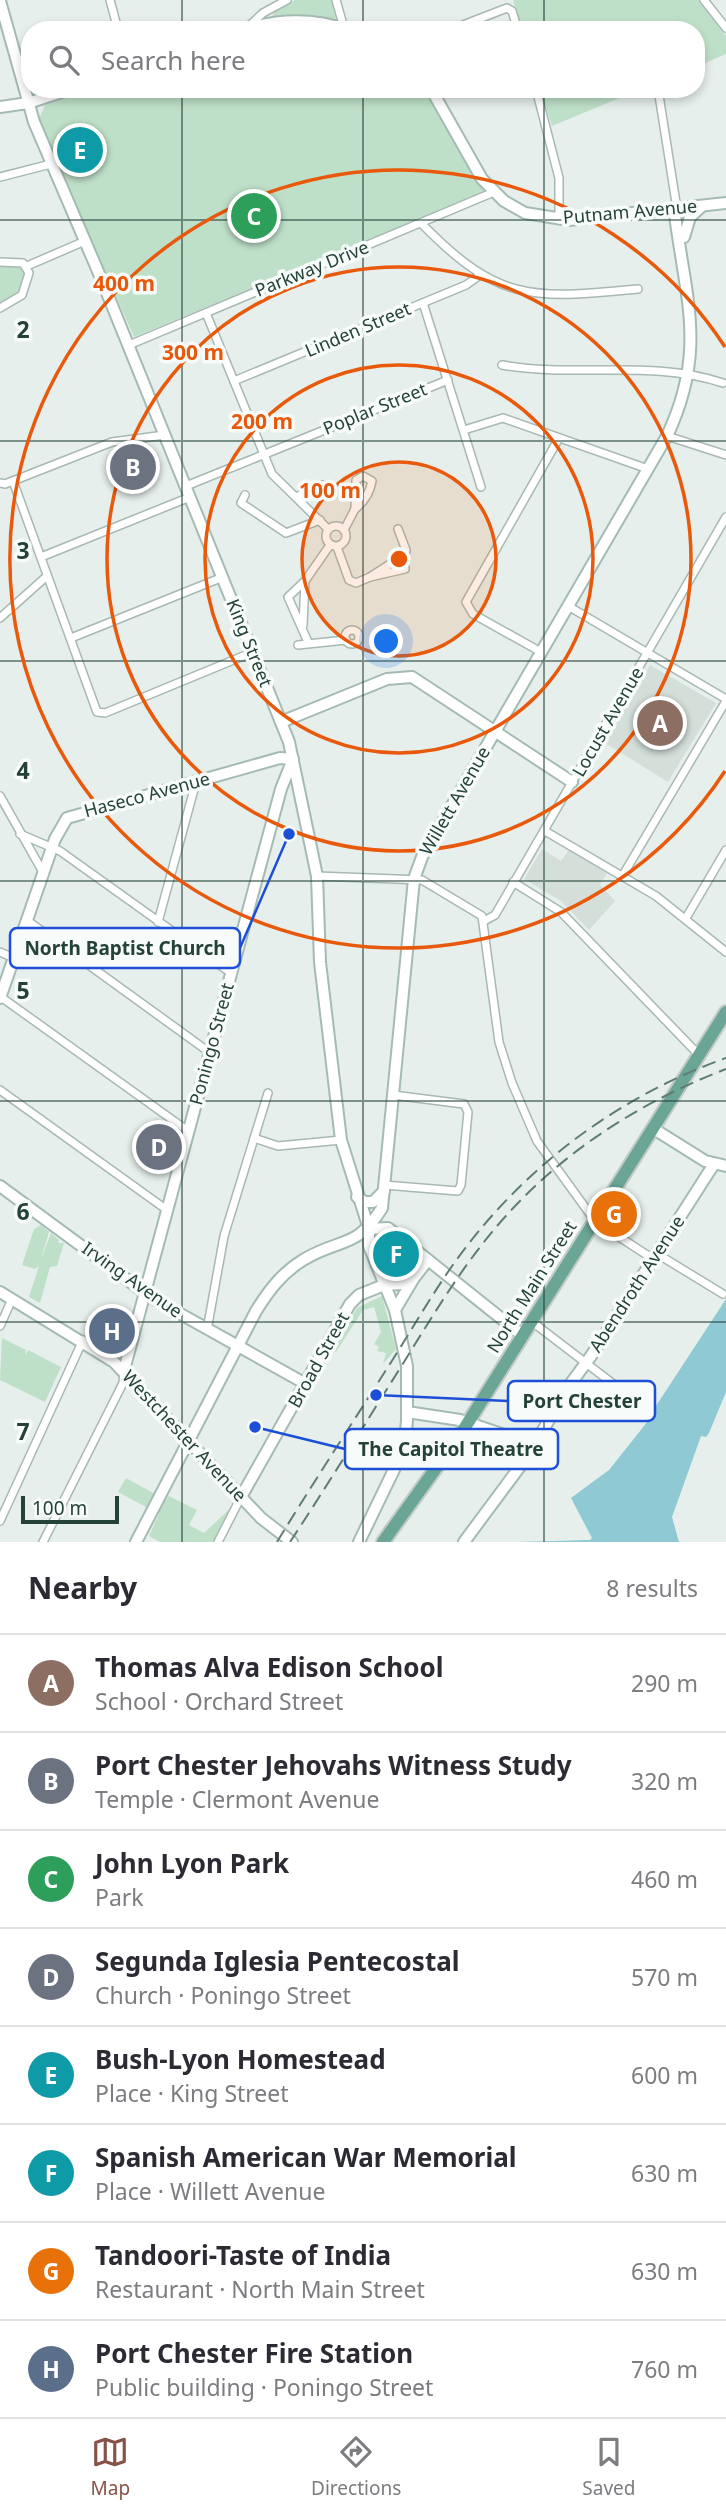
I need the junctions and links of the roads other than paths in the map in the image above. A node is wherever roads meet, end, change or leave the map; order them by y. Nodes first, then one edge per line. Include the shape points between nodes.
1 (110, 0) edge
2 (287, 0) edge
3 (336, 0) edge
4 (704, 0) edge
5 (0, 1) edge
6 (116, 21) edge
7 (254, 21) edge
8 (343, 21) edge
9 (473, 21) edge
10 (515, 21) edge
11 (726, 28) edge
12 (21, 80) edge
13 (26, 98) edge
14 (43, 98) edge
15 (436, 98) edge
16 (538, 98) edge
17 (659, 98) edge
18 (27, 103) junction
19 (0, 107) edge
20 (51, 164) junction
21 (0, 177) edge
22 (494, 192) junction
23 (726, 203) edge
24 (703, 206) junction
25 (677, 209) junction
26 (559, 220) junction
27 (422, 224) junction
28 (684, 237) junction
29 (85, 241) junction
30 (0, 262) edge
31 (27, 266) junction
32 (685, 271) junction
33 (480, 275) junction
34 (638, 289) dead end
35 (423, 303) junction
36 (0, 309) edge
37 (206, 313) junction
38 (129, 345) junction
39 (502, 365) dead end
40 (688, 374) junction
41 (448, 380) junction
42 (234, 382) junction
43 (723, 383) dead end
44 (464, 430) junction
45 (165, 435) junction
46 (667, 436) junction
47 (559, 438) junction
48 (264, 453) junction
49 (726, 455) edge
50 (648, 469) junction
51 (13, 481) junction
52 (0, 483) edge
53 (322, 485) dead end
54 (481, 487) dead end
55 (188, 492) junction
56 (245, 495) dead end
57 (296, 497) junction
58 (355, 509) dead end
59 (726, 517) edge
60 (320, 520) junction
61 (328, 529) junction
62 (398, 529) dead end
63 (344, 530) junction
64 (334, 546) junction
65 (41, 557) junction
66 (47, 576) junction
67 (223, 577) junction
68 (305, 582) junction
69 (568, 606) junction
70 (0, 618) edge
71 (303, 625) junction
72 (71, 638) junction
73 (346, 640) dead end
74 (308, 642) junction
75 (298, 645) dead end
76 (253, 652) junction
77 (541, 652) junction
78 (647, 654) junction
79 (726, 700) edge
80 (281, 722) junction
81 (496, 730) junction
82 (293, 759) junction
83 (196, 782) junction
84 (572, 782) junction
85 (0, 796) edge
86 (9, 812) junction
87 (0, 816) edge
88 (545, 831) junction
89 (20, 834) junction
90 (53, 848) junction
91 (726, 850) edge
92 (44, 874) junction
93 (623, 875) junction
94 (317, 876) junction
95 (414, 879) junction
96 (513, 882) junction
97 (686, 918) junction
98 (28, 921) junction
99 (484, 921) junction
100 (158, 922) junction
101 (0, 952) edge
102 (726, 952) edge
103 (14, 958) junction
104 (231, 973) junction
105 (0, 997) edge
106 (726, 1012) edge
107 (209, 1052) junction
108 (700, 1056) junction
109 (0, 1090) edge
110 (268, 1093) dead end
111 (393, 1095) junction
112 (654, 1129) junction
113 (188, 1131) junction
114 (254, 1138) junction
115 (341, 1140) junction
116 (720, 1165) edge
117 (0, 1186) edge
118 (384, 1188) junction
119 (356, 1197) junction
120 (167, 1210) junction
121 (595, 1221) junction
122 (369, 1229) junction
123 (656, 1256) junction
124 (428, 1261) junction
125 (415, 1278) junction
126 (384, 1285) junction
127 (0, 1292) edge
128 (145, 1292) junction
129 (723, 1294) dead end
130 (12, 1299) junction
131 (395, 1310) junction
132 (531, 1321) junction
133 (0, 1326) edge
134 (207, 1330) junction
135 (522, 1335) junction
136 (83, 1340) junction
137 (238, 1346) junction
138 (586, 1363) junction
139 (124, 1370) junction
140 (306, 1384) junction
141 (633, 1398) dead end
142 (407, 1412) junction
143 (468, 1422) junction
144 (190, 1441) junction
145 (534, 1445) junction
146 (241, 1497) junction
147 (0, 1521) edge
148 (362, 1540) edge
149 (43, 1542) edge
150 (136, 1542) edge
151 (218, 1542) edge
152 (292, 1542) edge
153 (383, 1542) edge
154 (464, 1542) edge

1 - 6 street
2 - 7 street
3 - 8 street
4 - 11 street
5 - 12 street, King Street
9 - 10 street via 507,8
13 - 18 street, King Street
14 - 18 street
15 - 22 street, Putnam Avenue
16 - 26 street via 559,178
17 - 25 street, Willett Avenue
18 - 19 street
18 - 20 street, King Street
20 - 21 street
20 - 29 street, King Street
22 - 26 street, Putnam Avenue via 525,214
22 - 27 street, Parkway Drive
23 - 24 street, Putnam Avenue
24 - 25 street, Putnam Avenue
24 - 28 street via 691,217
25 - 26 street, Putnam Avenue
25 - 28 street, Willett Avenue
25 - 32 street, Willett Avenue
27 - 33 street
27 - 37 street, Parkway Drive
28 - 32 street, Willett Avenue
29 - 31 street
29 - 38 street, King Street
30 - 31 street
31 - 36 street via 22,295
32 - 40 street, Willett Avenue via 692,330
33 - 34 street via 519,290 554,296
33 - 35 street, Linden Street
35 - 41 street
35 - 42 street, Linden Street
37 - 38 street, Parkway Drive
37 - 42 street
38 - 45 street, King Street
39 - 40 street via 546,372 649,369
40 - 43 street
40 - 46 street, Willett Avenue
41 - 44 street
41 - 48 street, Poplar Street
42 - 48 street
44 - 47 street via 503,418
44 - 54 street
45 - 51 street via 112,442
45 - 55 street, King Street
46 - 49 street
46 - 50 street, Willett Avenue
47 - 50 street
47 - 77 street via 466,606 472,614
48 - 55 street, Poplar Street
48 - 57 street via 275,481
50 - 69 street, Willett Avenue
51 - 52 street
51 - 65 street
53 - 57 street
55 - 65 street, Poplar Street
55 - 67 street, King Street
56 - 60 street via 241,503 286,533
57 - 60 street
58 - 63 street
59 - 78 street, Locust Avenue
60 - 61 street
61 - 63 street
61 - 64 street via 325,536
62 - 64 street via 406,550 404,560 356,583 349,580
63 - 64 street via 345,540
64 - 68 street
65 - 66 street
66 - 70 street
66 - 72 street
67 - 72 street
67 - 76 street, King Street
68 - 71 street
68 - 71 street via 288,597
69 - 77 street, Willett Avenue
69 - 78 street
71 - 74 street
72 - 76 street via 100,713
73 - 74 street
74 - 75 street
76 - 80 street, King Street
77 - 81 street, Willett Avenue
78 - 79 street
78 - 84 street, Locust Avenue
79 - 93 street
80 - 81 street via 402,676 423,682
80 - 82 street, King Street
81 - 84 street
81 - 95 street, Willett Avenue via 422,857
82 - 83 street, Haseco Avenue via 281,758
82 - 94 street, King Street
82 - 104 street, Poningo Street
83 - 90 street, Haseco Avenue via 67,818
83 - 100 street
84 - 88 street, Locust Avenue
85 - 86 street
86 - 87 street
86 - 89 street
88 - 93 street
88 - 96 street, Locust Avenue
89 - 90 street
89 - 92 street
90 - 92 street, Haseco Avenue
90 - 100 street
91 - 97 street
92 - 98 street, Haseco Avenue
93 - 97 street
94 - 95 street
94 - 115 street, King Street via 320,961
95 - 99 street via 476,911
95 - 111 street, Willett Avenue
96 - 99 street, Locust Avenue via 495,915
96 - 108 street via 561,912
97 - 102 street
98 - 103 street, Haseco Avenue
98 - 107 street
99 - 121 street via 499,1042 512,1083 537,1140
100 - 104 street
101 - 103 street
103 - 105 street, Haseco Avenue
104 - 107 street, Poningo Street
105 - 113 street
106 - 108 main road, North Main Street
107 - 113 street, Poningo Street
108 - 112 main road, North Main Street
109 - 120 street
110 - 114 street
111 - 118 street, Willett Avenue
111 - 118 street via 464,1104 468,1112 461,1185 458,1191
112 - 116 street
112 - 121 main road, North Main Street
113 - 120 street, Poningo Street
114 - 115 street via 278,1146
114 - 134 street via 224,1236
115 - 119 street, King Street
116 - 123 street, Abendroth Avenue
117 - 128 street, Irving Avenue
118 - 119 street via 373,1202
118 - 122 street, Willett Avenue via 382,1208
119 - 122 street, King Street
120 - 128 street, Poningo Street
121 - 123 street via 647,1255
121 - 132 main road, North Main Street
122 - 124 street via 388,1228
122 - 126 street, King Street via 369,1246
122 - 137 street via 306,1258 281,1276
123 - 129 street
123 - 138 street, Abendroth Avenue
124 - 125 street
124 - 135 street
125 - 126 street, Broad Street
125 - 131 street
126 - 131 street, King Street
126 - 140 street, Broad Street via 350,1304
127 - 130 street, Westchester Avenue
128 - 134 street, Irving Avenue
128 - 139 street, Poningo Street
130 - 133 street
130 - 136 street, Westchester Avenue
131 - 142 street, King Street via 405,1354
132 - 135 main road, North Main Street
132 - 138 street
134 - 137 street, Irving Avenue
135 - 143 main road, North Main Street
136 - 139 street, Westchester Avenue
136 - 147 street
137 - 140 street, Irving Avenue
137 - 144 street
138 - 141 street
138 - 145 street, Abendroth Avenue
139 - 144 street, Westchester Avenue
139 - 149 street via 123,1383
140 - 146 street, Broad Street
142 - 143 street
142 - 148 street, King Street via 399,1463
143 - 145 street
143 - 153 main road, North Main Street
144 - 146 street, Westchester Avenue
144 - 150 street
145 - 154 street, Abendroth Avenue
146 - 151 street
146 - 152 street, Westchester Avenue

